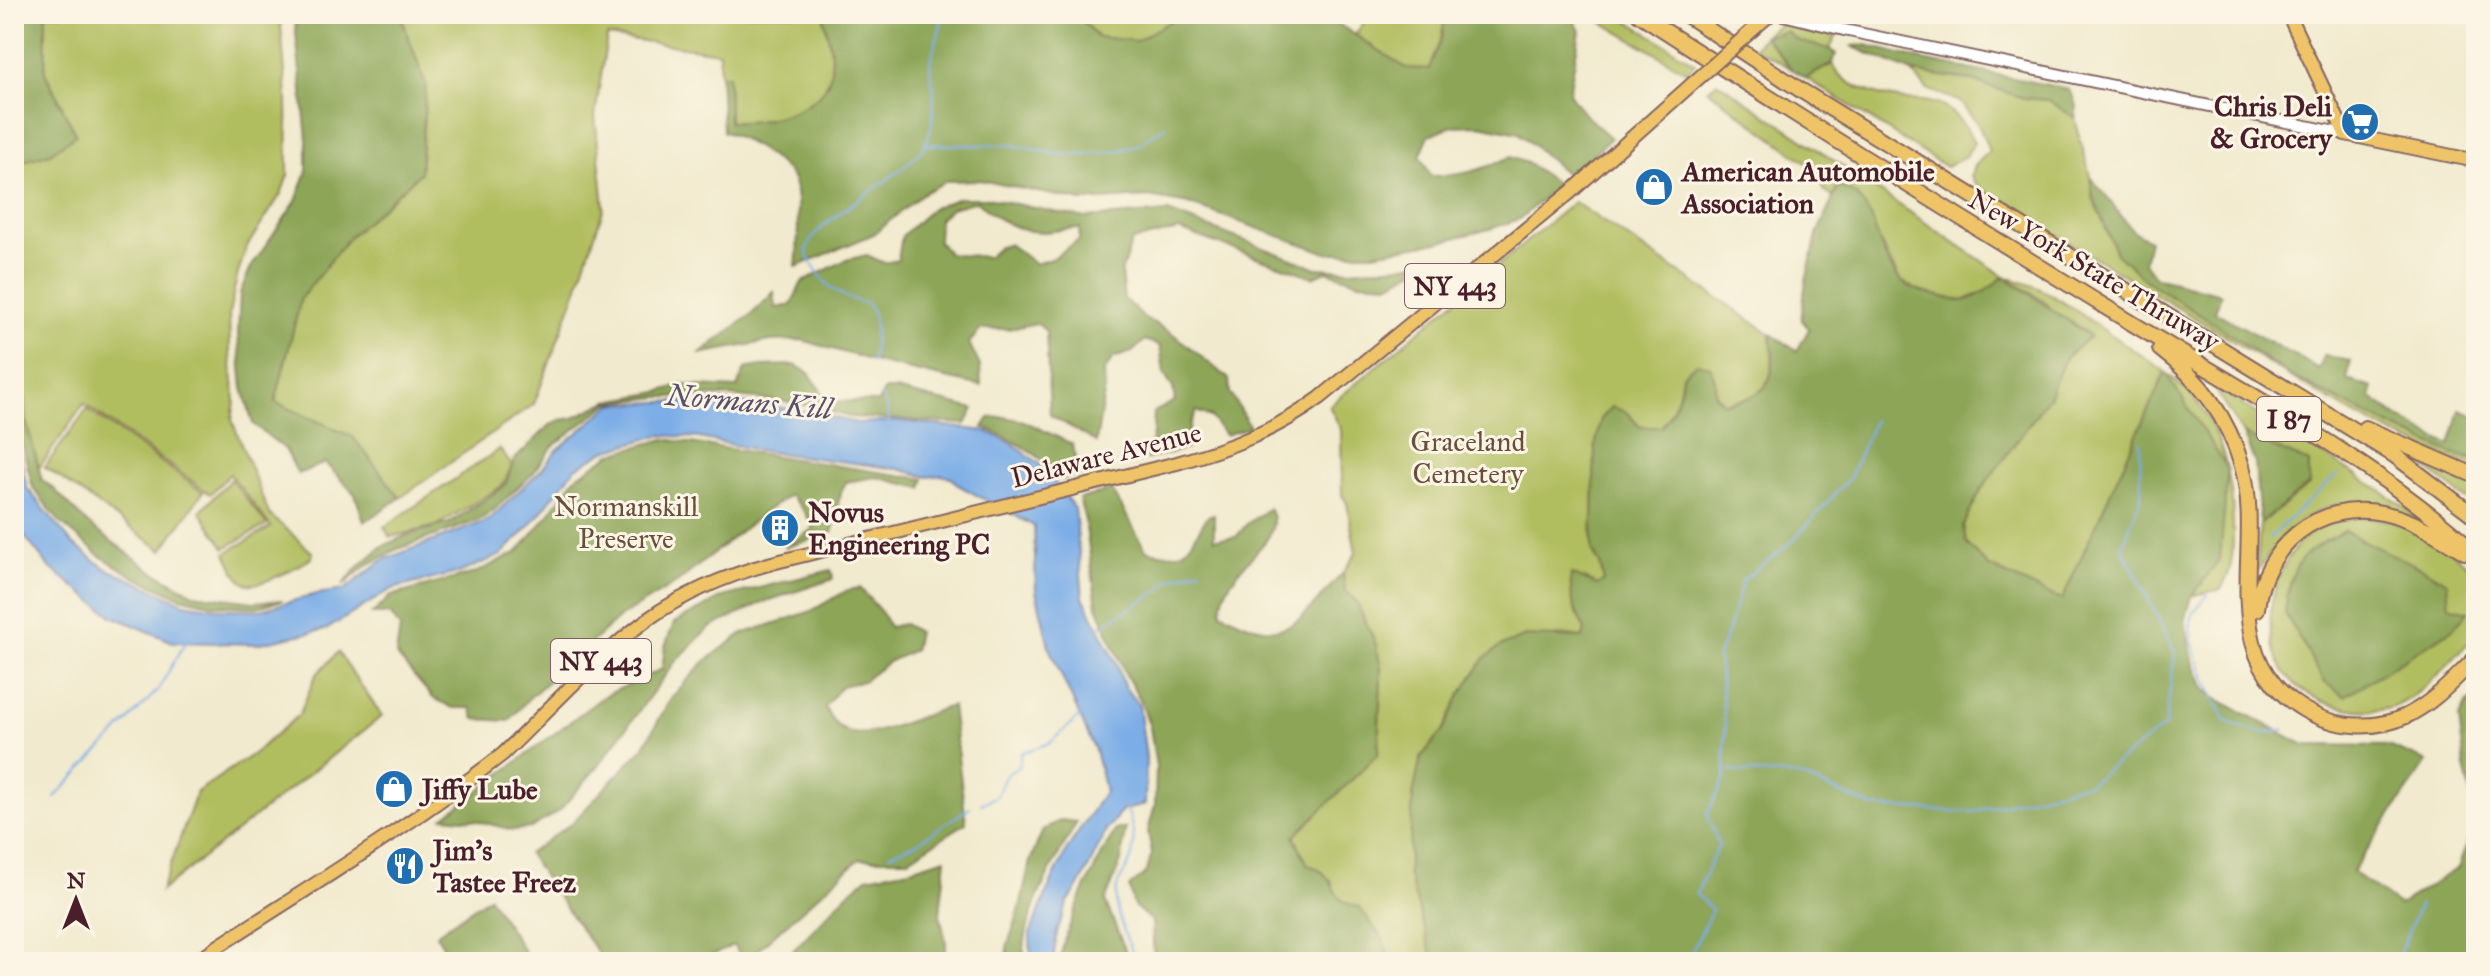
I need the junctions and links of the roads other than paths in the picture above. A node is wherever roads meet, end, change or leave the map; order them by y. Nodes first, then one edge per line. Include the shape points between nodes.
1 (1639, 14) edge
2 (1685, 14) edge
3 (1771, 14) edge
4 (1779, 14) edge
5 (2288, 14) edge
6 (2345, 134) junction
7 (2476, 161) edge
8 (2092, 299) junction
9 (2214, 345) junction
10 (2476, 476) edge
11 (2476, 517) edge
12 (2476, 553) edge
13 (2476, 561) edge
14 (2476, 649) edge
15 (2476, 658) edge
16 (194, 962) edge

1 - 8 highway, New York State Thruway / I 87
2 - 9 highway, New York State Thruway / I 87
3 - 16 main road, Delaware Avenue / NY 443, bridge via 1560,201 1313,404 1263,434 1177,463 801,556 723,578 683,597 648,619 481,771
4 - 6 street
5 - 6 main road
6 - 7 main road
8 - 12 highway, New York State Thruway / I 87 via 2354,460
8 - 15 highway via 2178,364 2204,390 2226,425 2247,491 2253,643 2265,671 2286,697 2329,721 2376,725 2419,709
9 - 10 highway via 2363,427
9 - 11 highway, New York State Thruway / I 87 via 2394,455
13 - 14 highway via 2392,515 2335,514 2304,528 2279,550 2262,580 2257,610 2263,650 2277,677 2303,702 2344,717 2375,718 2407,708

